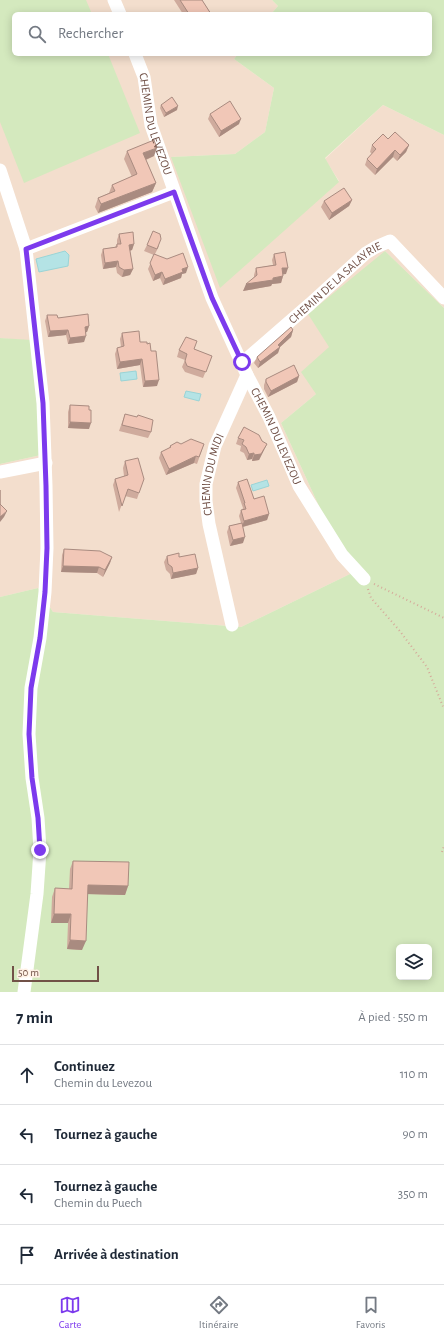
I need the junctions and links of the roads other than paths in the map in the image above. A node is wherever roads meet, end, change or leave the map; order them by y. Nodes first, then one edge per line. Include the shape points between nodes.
1 (114, 0) edge
2 (119, 12) edge
3 (136, 56) edge
4 (0, 170) edge
5 (174, 192) junction
6 (26, 249) junction
7 (444, 298) edge
8 (242, 362) junction
9 (247, 375) junction
10 (46, 463) junction
11 (0, 472) edge
12 (364, 579) road end
13 (232, 625) dead end
14 (24, 992) edge

1 - 2 street
3 - 5 street, CHEMIN DU LEVEZOU via 144,77 151,125
4 - 6 street
5 - 6 street
5 - 8 street, CHEMIN DU LEVEZOU via 212,298
6 - 10 street via 43,403
7 - 8 street, CHEMIN DE LA SALAYRIE via 390,241 366,253
8 - 9 street, CHEMIN DU LEVEZOU
9 - 12 street, CHEMIN DU LEVEZOU via 269,417 299,486 342,555
9 - 13 street, CHEMIN DU MIDI via 215,446 206,484 209,524
10 - 11 street
10 - 14 street via 45,592 31,688 29,734 40,850

